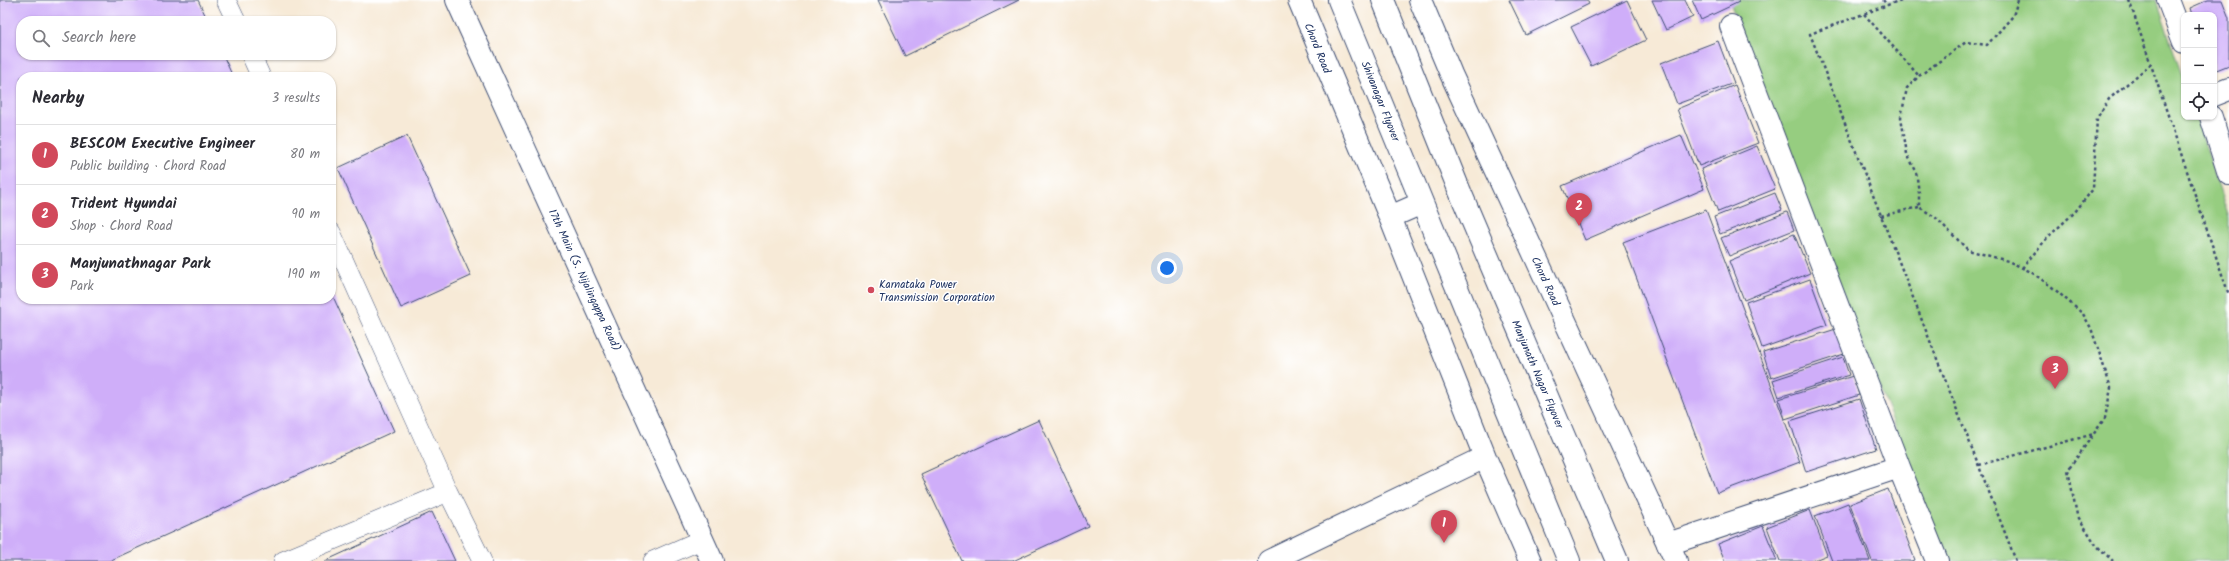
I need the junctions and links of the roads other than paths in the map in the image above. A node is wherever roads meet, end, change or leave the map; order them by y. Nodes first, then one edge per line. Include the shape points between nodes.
1 (226, 0) edge
2 (457, 0) edge
3 (1299, 0) edge
4 (1339, 0) edge
5 (1383, 0) edge
6 (1420, 0) edge
7 (2168, 0) edge
8 (234, 16) edge
9 (1731, 26) dead end
10 (2181, 34) edge
11 (253, 60) edge
12 (259, 72) edge
13 (2229, 89) edge
14 (2217, 95) edge
15 (2212, 120) edge
16 (2229, 174) edge
17 (1422, 203) junction
18 (1390, 217) junction
19 (336, 243) edge
20 (1485, 457) junction
21 (1899, 467) junction
22 (448, 492) junction
23 (703, 539) junction
24 (1672, 553) edge
25 (284, 561) edge
26 (482, 561) edge
27 (653, 561) edge
28 (712, 561) edge
29 (1269, 561) edge
30 (1530, 561) edge
31 (1569, 561) edge
32 (1617, 561) edge
33 (1937, 561) edge

1 - 8 lane
2 - 23 street, 17th Main (S. Nijalingappa Road)
3 - 18 street, Chord Road
4 - 17 street, Shivanagar Flyover
5 - 32 street, Manjunath Nagar Flyover via 1458,187
6 - 24 street, Chord Road via 1451,74
7 - 10 street
9 - 21 street
11 - 12 lane
13 - 14 street
15 - 16 street
17 - 18 street
17 - 31 street
18 - 20 street, Chord Road
19 - 22 lane
20 - 29 street
20 - 30 street, Chord Road
21 - 24 street
21 - 33 street
22 - 25 lane
22 - 26 lane
23 - 27 lane
23 - 28 street, 17th Main (S. Nijalingappa Road)

